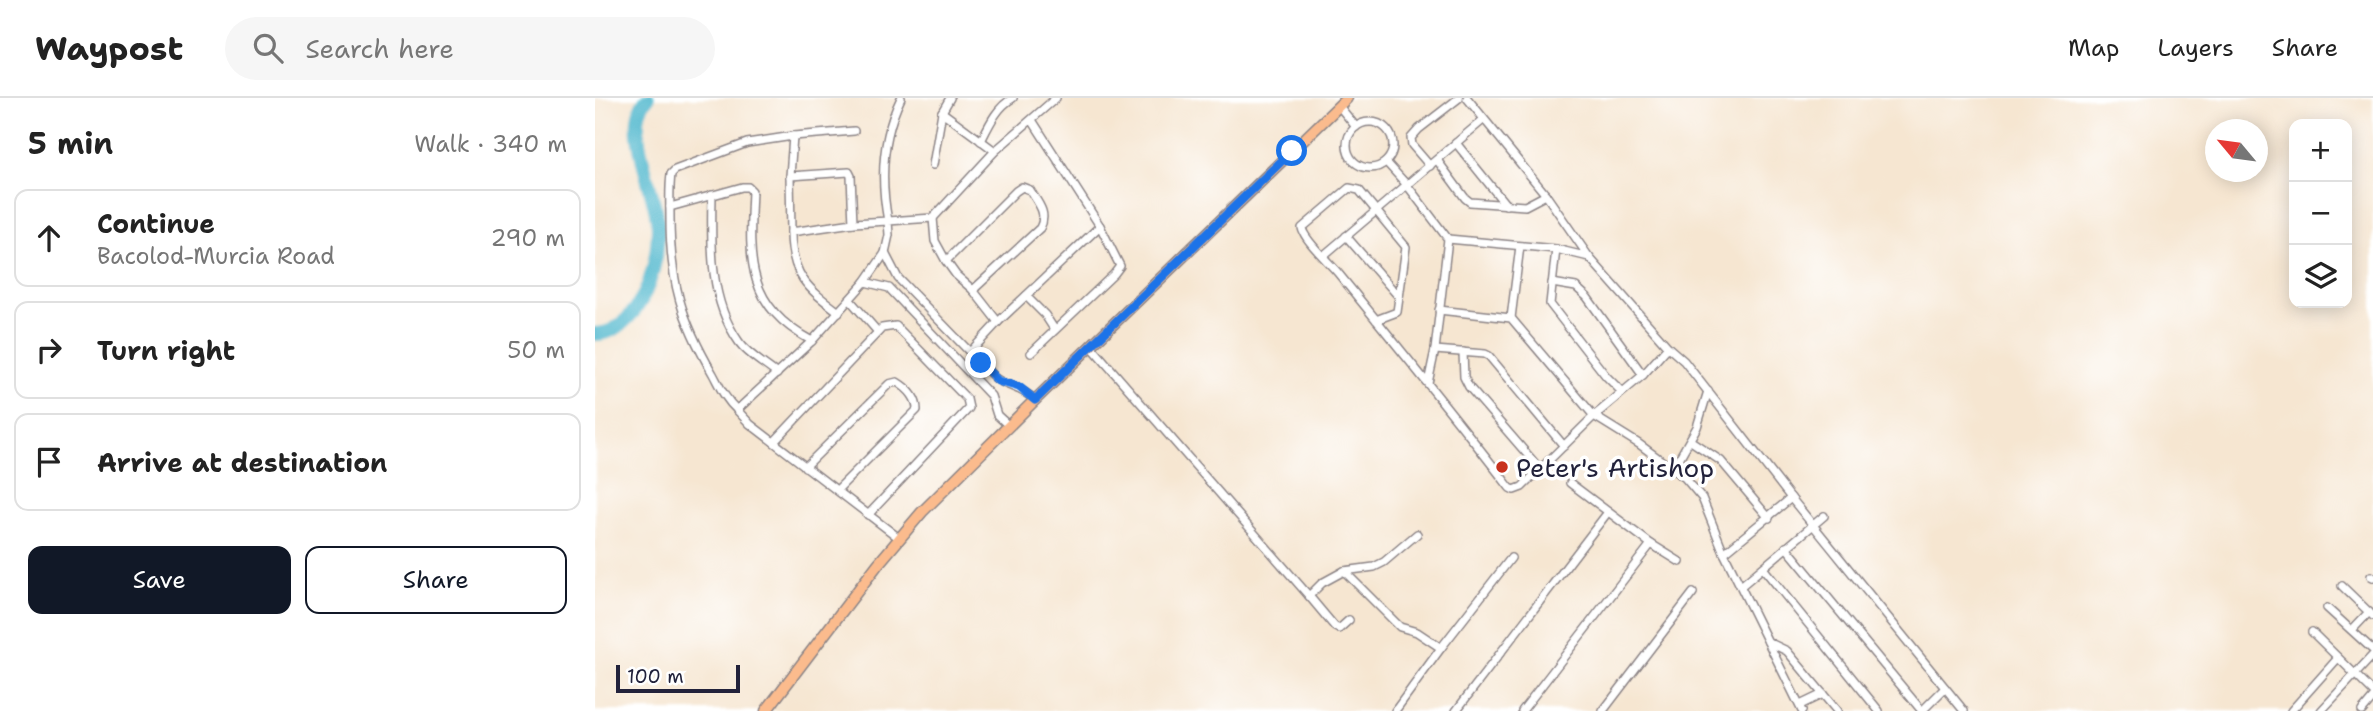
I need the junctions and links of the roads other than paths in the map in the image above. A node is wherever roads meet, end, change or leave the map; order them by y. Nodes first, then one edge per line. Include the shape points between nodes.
1 (901, 98) edge
2 (950, 98) edge
3 (1013, 98) edge
4 (1056, 98) edge
5 (1459, 98) edge
6 (1467, 98) edge
7 (1343, 102) edge
8 (942, 112) junction
9 (1031, 120) junction
10 (1483, 120) junction
11 (1356, 127) junction
12 (854, 131) dead end
13 (793, 136) junction
14 (981, 141) junction
15 (1456, 143) junction
16 (995, 151) junction
17 (1385, 162) junction
18 (1433, 163) junction
19 (933, 165) dead end
20 (790, 176) junction
21 (1408, 185) junction
22 (712, 195) junction
23 (1546, 195) junction
24 (1506, 205) junction
25 (670, 207) junction
26 (1376, 211) junction
27 (933, 218) junction
28 (888, 221) junction
29 (853, 223) junction
30 (1100, 226) junction
31 (791, 232) junction
32 (1346, 236) junction
33 (1448, 239) junction
34 (1520, 246) junction
35 (1556, 249) junction
36 (885, 253) junction
37 (1324, 256) junction
38 (1589, 257) junction
39 (946, 261) junction
40 (898, 278) junction
41 (865, 282) junction
42 (1552, 282) junction
43 (889, 288) junction
44 (973, 290) junction
45 (1026, 296) junction
46 (1399, 297) junction
47 (850, 300) junction
48 (1439, 310) junction
49 (839, 312) junction
50 (1511, 318) junction
51 (939, 319) junction
52 (1376, 320) junction
53 (998, 323) junction
54 (929, 329) junction
55 (1054, 329) junction
56 (878, 332) junction
57 (812, 341) junction
58 (1091, 346) junction
59 (1668, 347) junction
60 (1435, 350) junction
61 (971, 351) junction
62 (1463, 352) junction
63 (1031, 353) dead end
64 (981, 363) junction
65 (777, 374) junction
66 (971, 374) junction
67 (1643, 375) junction
68 (1428, 383) junction
69 (1708, 391) junction
70 (1622, 393) junction
71 (1035, 400) junction
72 (737, 410) junction
73 (1594, 416) junction
74 (1009, 426) junction
75 (1691, 441) junction
76 (773, 442) junction
77 (1564, 446) junction
78 (805, 467) junction
79 (1540, 469) junction
80 (1672, 471) junction
81 (1570, 483) dead end
82 (837, 490) junction
83 (1791, 498) junction
84 (1608, 512) junction
85 (867, 515) junction
86 (1824, 516) dead end
87 (1769, 518) junction
88 (1813, 525) junction
89 (1417, 534) dead end
90 (899, 538) junction
91 (1651, 544) junction
92 (1786, 547) junction
93 (1724, 553) junction
94 (1511, 558) dead end
95 (1680, 562) dead end
96 (1763, 568) junction
97 (1344, 571) junction
98 (1741, 586) junction
99 (2342, 586) dead end
100 (1693, 593) dead end
101 (1309, 596) junction
102 (2327, 608) dead end
103 (2371, 614) edge
104 (1349, 620) dead end
105 (2352, 631) junction
106 (2312, 632) dead end
107 (1768, 642) junction
108 (1441, 648) junction
109 (2373, 650) edge
110 (2373, 656) edge
111 (2338, 658) junction
112 (2357, 675) junction
113 (1945, 688) junction
114 (2373, 692) edge
115 (1823, 694) junction
116 (2373, 698) edge
117 (1801, 708) edge
118 (767, 711) edge
119 (1395, 711) edge
120 (1456, 711) edge
121 (1522, 711) edge
122 (1604, 711) edge
123 (1837, 711) edge
124 (1879, 711) edge
125 (1922, 711) edge
126 (1964, 711) edge
127 (2291, 711) edge
128 (2321, 711) edge
129 (2362, 711) edge

1 - 28 street via 883,162
2 - 8 street
3 - 14 street via 996,114
4 - 9 street
5 - 18 street via 1411,138 1412,145
6 - 10 street
7 - 11 street
7 - 58 main road
8 - 14 street
8 - 19 street
9 - 16 street
9 - 30 street
10 - 15 street
10 - 23 street
11 - 17 street via 1374,122 1389,132 1393,148
11 - 17 street via 1349,135 1349,155 1366,167
12 - 13 street
13 - 20 street
13 - 25 street via 747,143 675,170 670,180
14 - 16 street
15 - 18 street
15 - 24 street
16 - 27 street
17 - 21 street
18 - 21 street
18 - 24 street via 1465,198
20 - 29 street via 849,172
20 - 31 street
21 - 26 street
21 - 33 street
22 - 25 street
22 - 57 street via 742,187 752,191 756,284 792,330
22 - 65 street via 711,251 718,297 741,345
23 - 24 street via 1525,206
23 - 38 street
25 - 72 street via 672,273 680,307 727,401
26 - 32 street
26 - 37 street via 1359,190 1349,188 1308,222 1301,231
26 - 46 street via 1406,247
27 - 28 street
27 - 39 street via 935,242
28 - 29 street
28 - 36 street
29 - 31 street
30 - 45 street
30 - 55 street via 1120,265
31 - 49 street via 791,248 802,281
32 - 37 street
32 - 46 street
33 - 34 street
33 - 48 street
34 - 35 street
34 - 50 street
35 - 38 street
35 - 42 street
36 - 40 street
36 - 41 street
37 - 52 street
38 - 59 street
39 - 44 street
39 - 44 street via 1016,191 1022,187 1030,190 1044,212 1040,228
40 - 43 street
40 - 51 street
41 - 43 street
41 - 47 street
42 - 67 street via 1576,287 1587,297
42 - 70 street via 1550,304 1555,313
43 - 54 street
44 - 53 street
45 - 53 street
45 - 55 street
46 - 52 street via 1397,312
47 - 49 street
47 - 56 street
48 - 50 street
48 - 60 street
49 - 57 street
50 - 73 street
51 - 54 street
51 - 61 street
52 - 68 street
53 - 61 street
54 - 66 street
55 - 63 street
56 - 76 street
56 - 85 street via 896,326 967,399 969,408
57 - 65 street
58 - 71 main road
58 - 101 street
59 - 67 street
59 - 69 street
60 - 62 street
60 - 68 street
61 - 64 street
62 - 77 street via 1489,356
62 - 79 street via 1469,387
64 - 66 street
64 - 71 street via 998,381 1019,387
65 - 72 street
66 - 74 street
67 - 70 street
68 - 79 street via 1510,488 1519,489
69 - 75 street
69 - 83 street
70 - 73 street
71 - 74 main road
72 - 76 street
73 - 77 street
73 - 80 street
74 - 90 main road
75 - 80 street
75 - 87 street via 1721,461
76 - 78 street
77 - 79 street
78 - 82 street
78 - 82 street via 889,384 901,384 912,394 917,410
80 - 93 street via 1702,498
81 - 84 street
82 - 85 street
83 - 87 street
83 - 88 street
84 - 91 street
84 - 120 street
85 - 90 street
86 - 88 street
87 - 93 street
88 - 92 street
88 - 113 street
89 - 97 street via 1379,565
90 - 118 main road
91 - 95 street
91 - 121 street
92 - 96 street
92 - 125 street
93 - 98 street
94 - 108 street
96 - 98 street
96 - 124 street
97 - 101 street
97 - 108 street via 1400,627
98 - 107 street
99 - 103 street
100 - 122 street
101 - 104 street via 1335,627 1339,629
102 - 105 street
103 - 105 street
105 - 109 street
106 - 111 street
107 - 115 street via 1787,651
107 - 117 street
108 - 119 street
110 - 112 street
111 - 112 street
111 - 127 street
112 - 114 street
112 - 128 street
113 - 125 street
113 - 126 street
115 - 117 street
115 - 123 street
116 - 129 street

